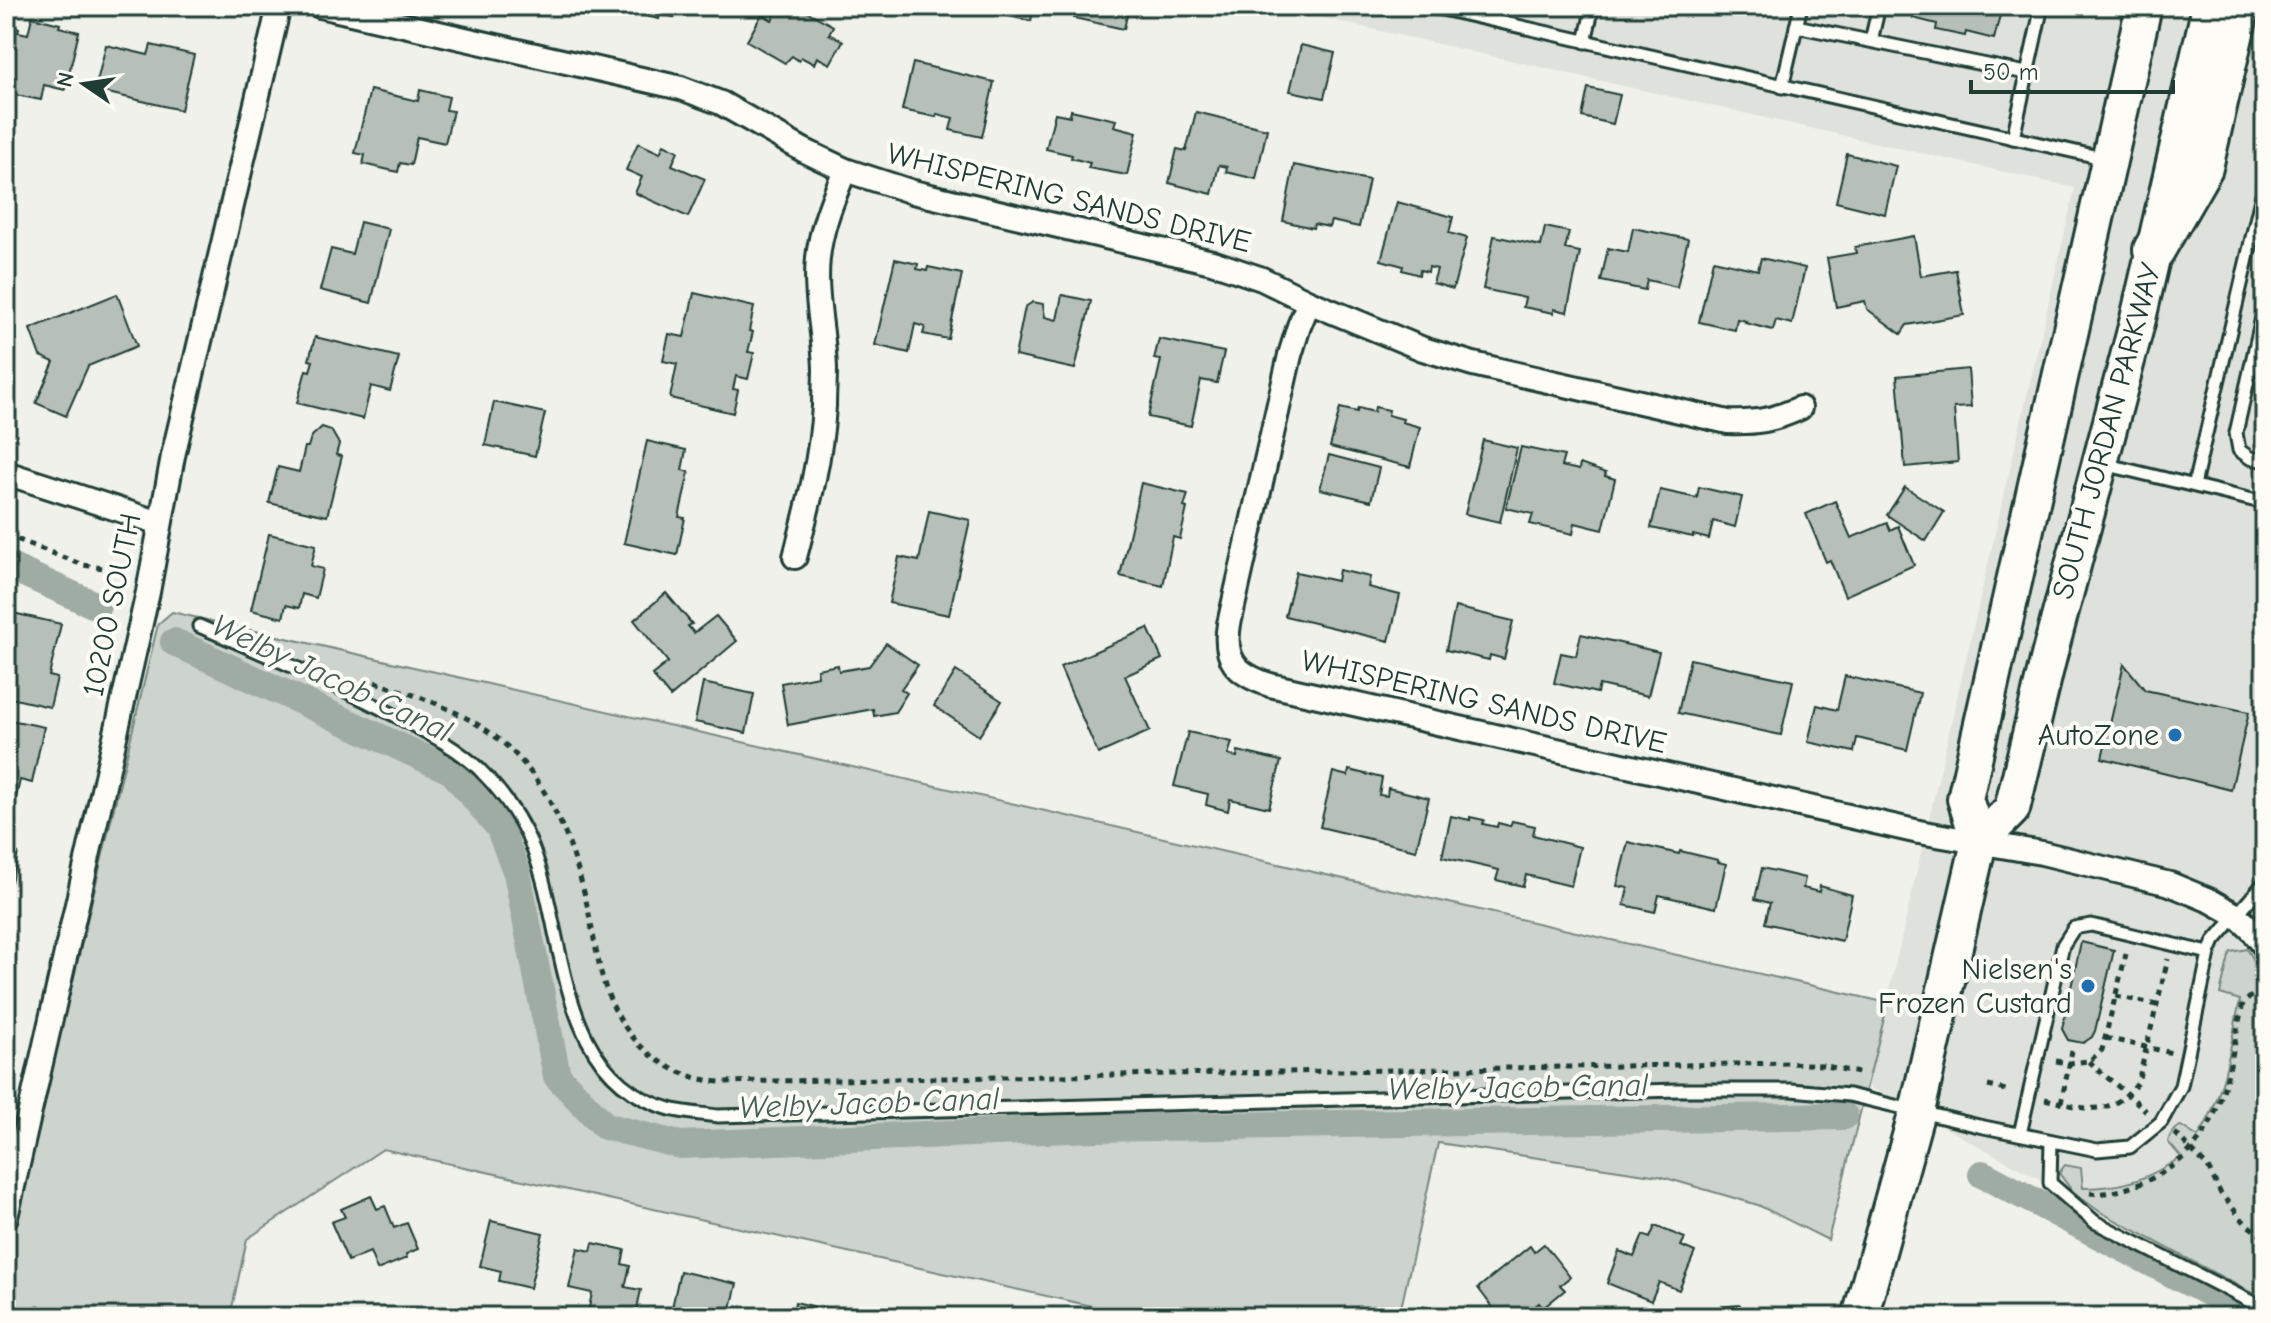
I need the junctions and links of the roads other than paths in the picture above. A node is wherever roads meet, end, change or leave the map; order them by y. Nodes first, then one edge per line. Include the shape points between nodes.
1 (279, 6) edge
2 (320, 6) edge
3 (1429, 6) edge
4 (1593, 6) edge
5 (1801, 6) edge
6 (1879, 6) edge
7 (2042, 6) edge
8 (2144, 6) edge
9 (2210, 6) edge
10 (2239, 6) edge
11 (1796, 26) junction
12 (1871, 41) junction
13 (1585, 42) junction
14 (2026, 73) junction
15 (1782, 87) junction
16 (2013, 138) junction
17 (2109, 159) junction
18 (845, 170) junction
19 (2265, 182) edge
20 (2262, 205) edge
21 (2154, 250) junction
22 (1309, 302) junction
23 (2265, 304) edge
24 (1800, 408) dead end
25 (2265, 461) edge
26 (2100, 463) junction
27 (6, 473) edge
28 (2194, 485) junction
29 (2265, 503) edge
30 (160, 523) junction
31 (795, 557) dead end
32 (199, 626) dead end
33 (1979, 842) junction
34 (2265, 882) edge
35 (2236, 915) junction
36 (2265, 947) edge
37 (2209, 953) junction
38 (1917, 1111) junction
39 (2020, 1134) junction
40 (2051, 1141) junction
41 (6, 1217) edge
42 (2265, 1309) edge
43 (1860, 1317) edge

1 - 30 street, 10200 SOUTH
2 - 18 street, WHISPERING SANDS DRIVE via 681,88 721,103
3 - 13 lane
4 - 13 lane
5 - 11 lane
6 - 12 lane
7 - 14 lane
8 - 17 main road, SOUTH JORDAN PARKWAY
9 - 21 main road, SOUTH JORDAN PARKWAY
10 - 21 highway via 2202,167
11 - 12 lane
11 - 15 lane
12 - 14 lane
13 - 15 lane
14 - 16 lane
15 - 16 lane
16 - 17 lane
17 - 33 main road, SOUTH JORDAN PARKWAY via 1965,799
18 - 22 street, WHISPERING SANDS DRIVE via 913,192 1212,262
18 - 31 street via 824,223 818,260 824,408 817,467
19 - 20 lane
20 - 28 lane
21 - 26 main road, SOUTH JORDAN PARKWAY
22 - 24 street via 1473,364 1728,422 1777,419
22 - 33 street, WHISPERING SANDS DRIVE via 1290,355 1229,624 1227,650 1242,672 1270,685
23 - 25 lane via 2236,433 2239,450
26 - 28 lane
26 - 33 main road, SOUTH JORDAN PARKWAY via 2012,809
27 - 30 street
28 - 29 lane
30 - 41 street, 10200 SOUTH
32 - 38 lane via 365,699 457,750 479,770 519,819 532,846 564,978 584,1034 627,1088 667,1108 718,1116 1791,1090 1849,1095
33 - 35 street, WHISPERING SANDS DRIVE via 2170,884
33 - 38 main road
34 - 35 lane
35 - 36 street
35 - 37 lane
37 - 39 lane via 2091,925 2074,928 2063,945
37 - 40 lane via 2181,1086 2161,1122 2130,1147 2097,1150
38 - 39 lane
38 - 43 main road
39 - 40 lane
40 - 42 lane via 2050,1183 2095,1222

